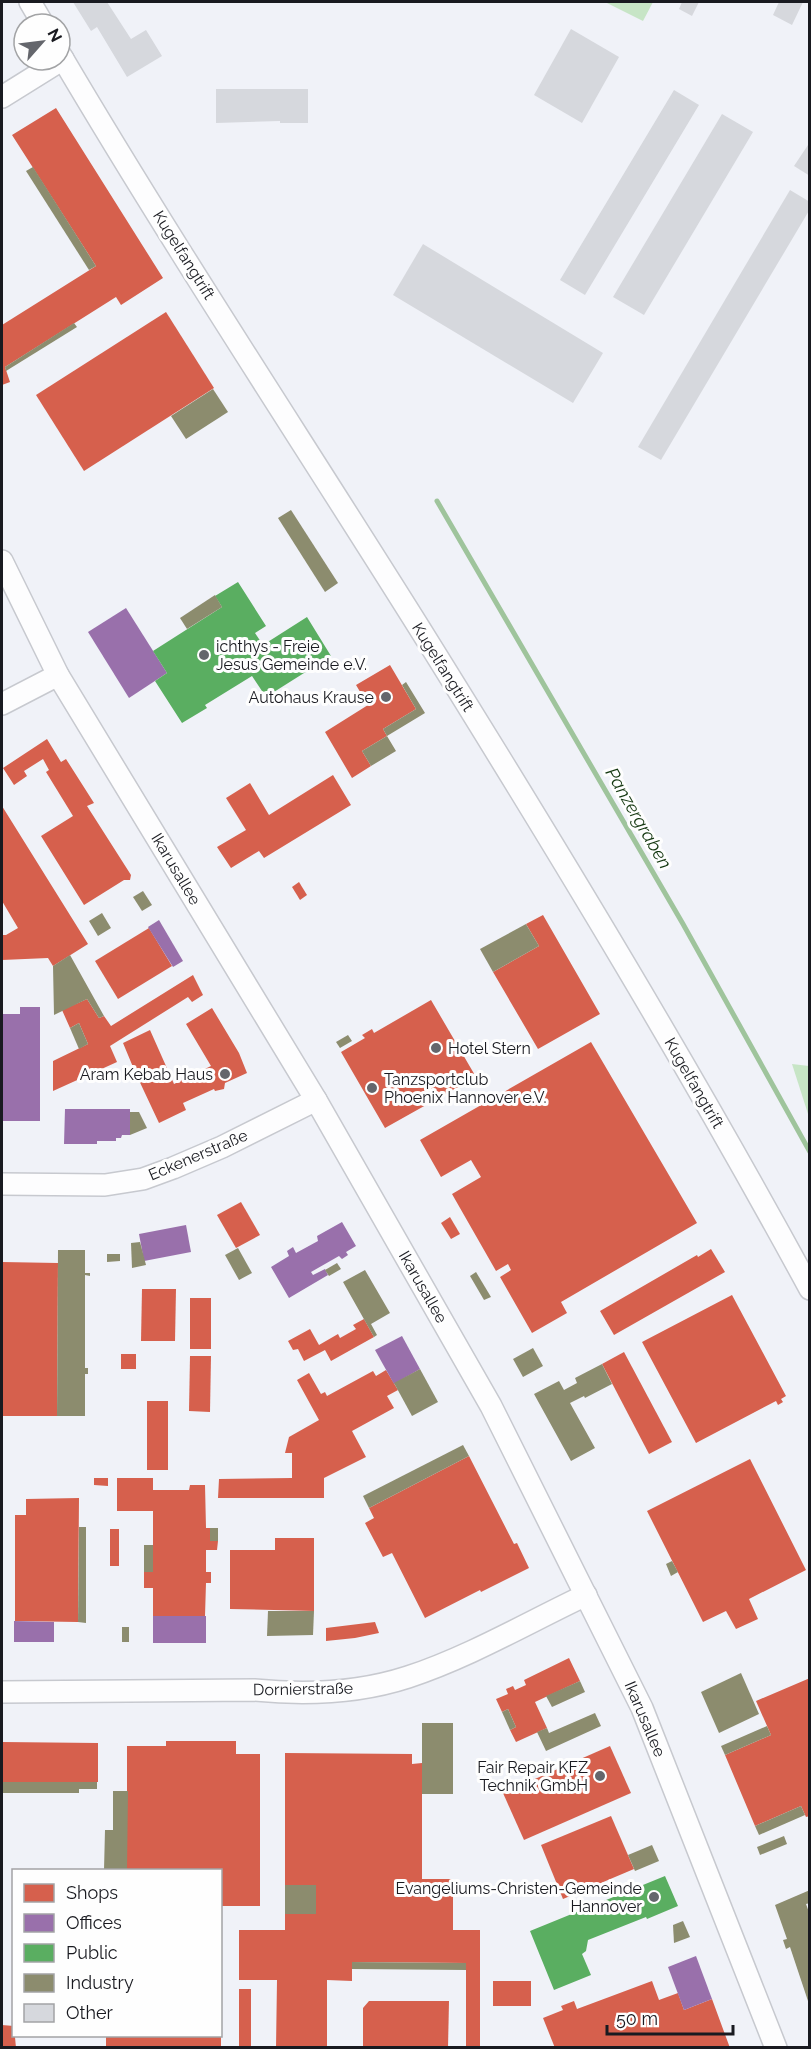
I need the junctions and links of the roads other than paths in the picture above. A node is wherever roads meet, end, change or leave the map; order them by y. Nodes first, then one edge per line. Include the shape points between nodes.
1 (39, 72) edge
2 (72, 72) edge
3 (2, 97) edge
4 (2, 561) edge
5 (58, 675) junction
6 (2, 704) edge
7 (316, 1100) junction
8 (2, 1184) edge
9 (810, 1290) edge
10 (586, 1595) junction
11 (2, 1692) edge
12 (776, 2048) edge

1 - 3 street
2 - 9 street, Kugelfangtrift via 600,921
4 - 5 street, Ikarusallee
5 - 6 street
5 - 7 street, Ikarusallee
7 - 8 street, Eckenerstraße via 222,1147 143,1179 105,1185
7 - 10 street, Ikarusallee via 491,1406
10 - 11 street, Dornierstraße via 447,1662 407,1677 356,1689
10 - 12 street, Ikarusallee via 642,1708

